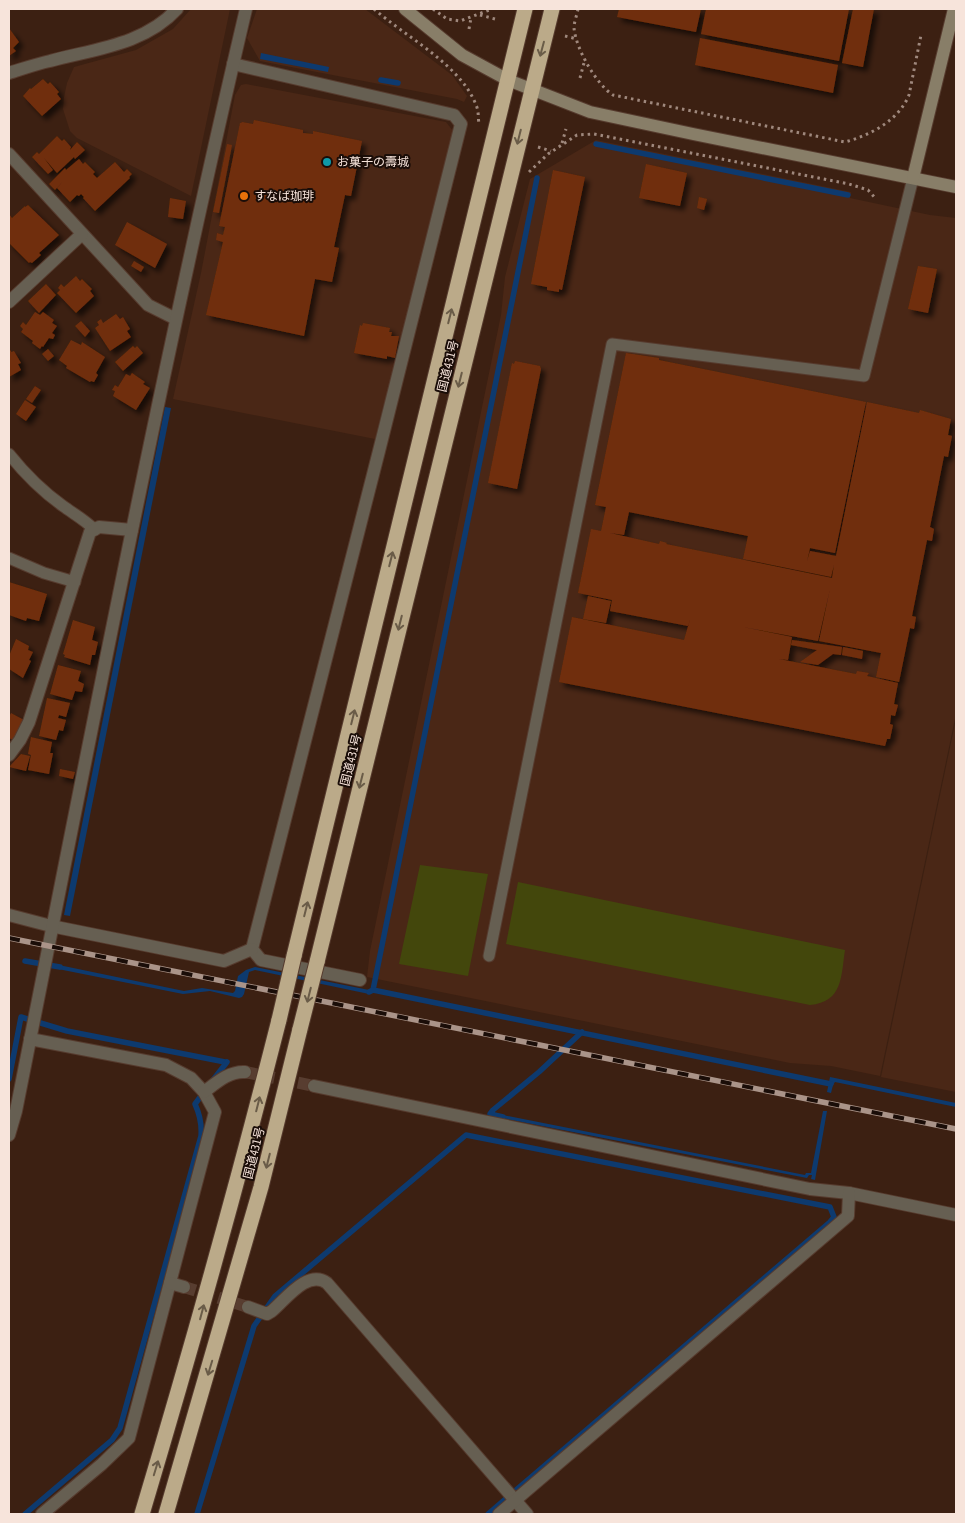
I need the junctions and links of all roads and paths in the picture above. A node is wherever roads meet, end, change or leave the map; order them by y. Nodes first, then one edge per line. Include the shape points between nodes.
1 (177, 9) edge
2 (246, 9) edge
3 (405, 9) edge
4 (433, 9) edge
5 (492, 9) edge
6 (525, 9) edge
7 (552, 9) edge
8 (578, 9) edge
9 (954, 9) edge
10 (480, 14) junction
11 (471, 18) junction
12 (496, 19) dead end
13 (469, 28) dead end
14 (921, 35) dead end
15 (565, 36) dead end
16 (577, 40) junction
17 (585, 59) junction
18 (233, 64) junction
19 (9, 73) edge
20 (580, 78) dead end
21 (508, 80) junction
22 (531, 90) junction
23 (566, 129) dead end
24 (562, 144) junction
25 (538, 147) dead end
26 (552, 151) junction
27 (9, 154) edge
28 (526, 176) dead end
29 (913, 178) junction
30 (956, 187) edge
31 (876, 199) dead end
32 (82, 234) junction
33 (9, 302) edge
34 (176, 319) junction
35 (9, 454) edge
36 (95, 530) junction
37 (132, 530) junction
38 (9, 558) edge
39 (75, 582) junction
40 (9, 755) edge
41 (9, 916) edge
42 (51, 926) junction
43 (252, 949) junction
44 (489, 956) dead end
45 (360, 980) dead end
46 (30, 1039) junction
47 (245, 1072) tunnel mouth
48 (314, 1086) tunnel mouth
49 (204, 1092) junction
50 (9, 1136) edge
51 (849, 1193) junction
52 (956, 1215) edge
53 (170, 1283) junction
54 (184, 1287) tunnel mouth
55 (248, 1307) tunnel mouth
56 (515, 1501) junction
57 (42, 1514) edge
58 (142, 1514) edge
59 (166, 1514) edge
60 (499, 1514) edge
61 (527, 1514) edge

1 - 19 street via 168,19 132,39
2 - 18 street
3 - 21 street via 462,55
4 - 11 path via 447,19 460,21
5 - 10 path
6 - 21 highway, 国道431号
7 -> 22 highway, 国道431号
8 - 16 path via 574,27
9 - 29 street
10 - 11 path
10 - 12 path
11 - 13 path
14 - 17 path via 906,104 873,132 846,142 613,95 596,78
15 - 16 path
16 - 17 path
17 - 20 path
18 - 34 street
18 - 43 street via 454,115 461,124
21 - 22 street
58 -> 21 highway, 国道431号, bridge via 239,1180
22 - 29 street via 590,112
22 -> 59 highway, 国道431号, bridge via 261,1187
23 - 24 path
24 - 26 path
24 - 31 path via 577,135 594,134 850,184 868,190
25 - 26 path
26 - 28 path
27 - 32 street
29 - 30 street
29 - 44 lane via 864,376 612,344
32 - 33 street
32 - 34 street via 148,306
34 - 37 street
35 - 36 lane via 46,493
36 - 37 street via 99,527
36 - 39 street via 90,532
37 - 42 street
38 - 39 lane
39 - 40 street via 29,722
41 - 42 street
42 - 43 street via 224,961
42 - 46 street
43 - 45 street via 262,960
46 - 49 street via 166,1065 191,1078
46 - 50 street
47 - 49 street via 237,1071
48 - 51 street via 810,1189
49 - 53 street via 215,1112
51 - 52 street
51 - 56 street via 848,1216
53 - 54 street
53 - 57 street via 129,1438
55 - 56 street via 267,1314 306,1282 318,1278 328,1283
56 - 60 street
56 - 61 street

